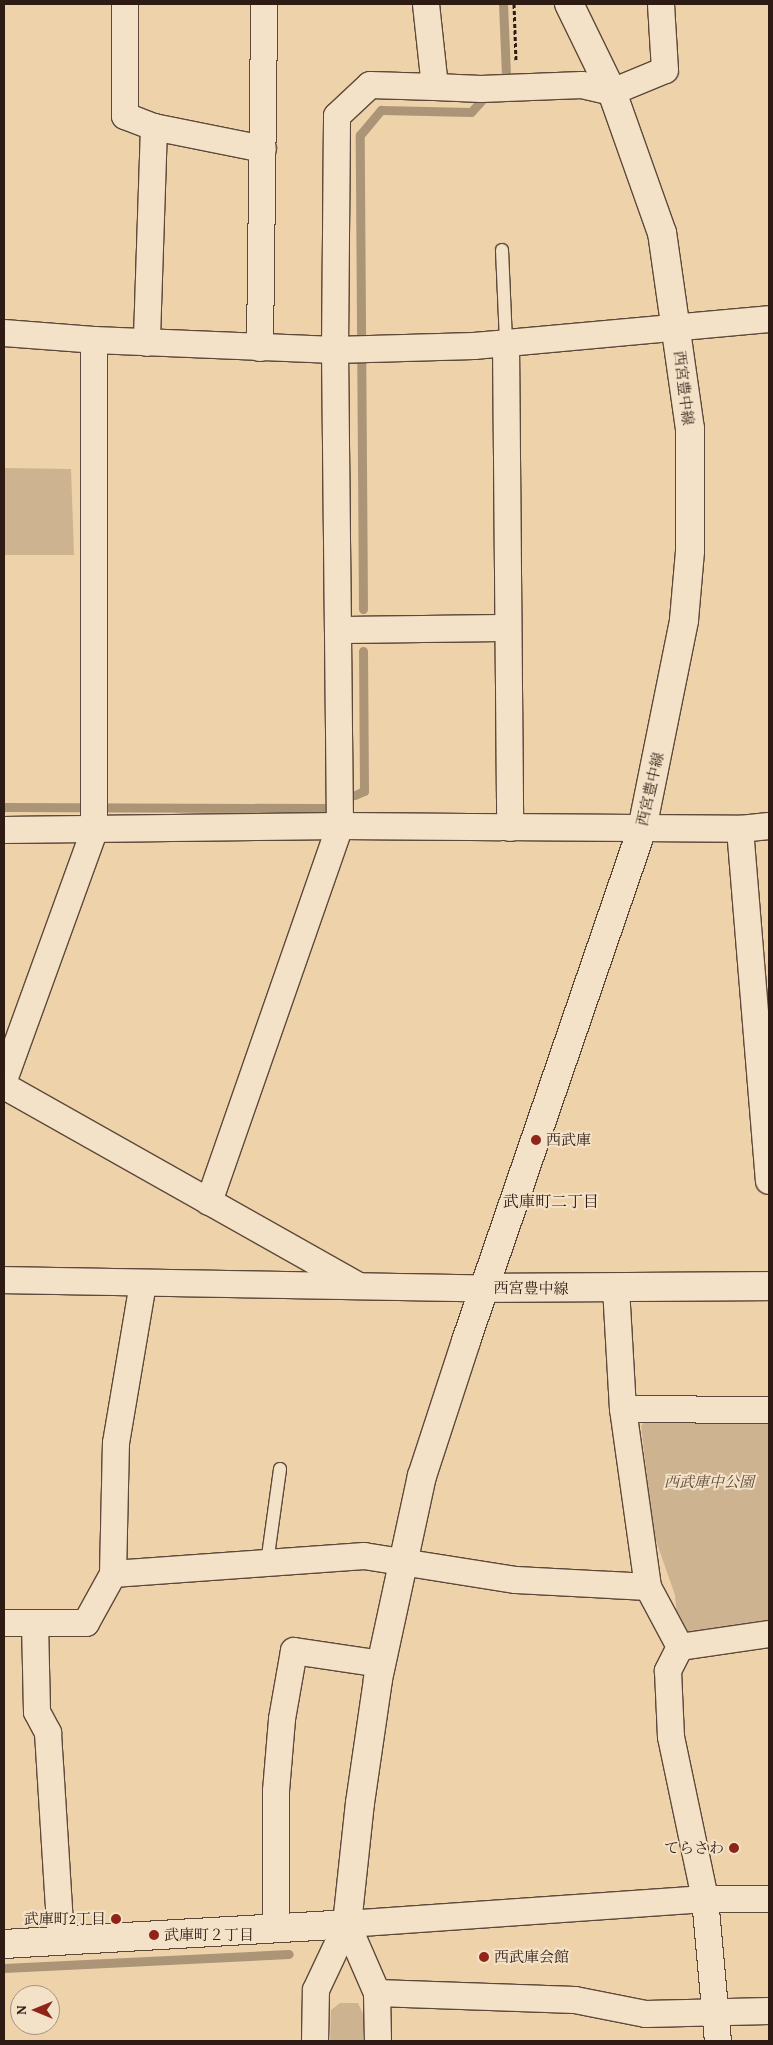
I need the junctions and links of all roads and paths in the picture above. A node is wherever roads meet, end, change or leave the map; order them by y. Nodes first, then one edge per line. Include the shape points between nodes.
1 (125, 4) edge
2 (264, 4) edge
3 (426, 4) edge
4 (514, 4) edge
5 (569, 4) edge
6 (661, 4) edge
7 (435, 87) junction
8 (514, 88) junction
9 (612, 92) junction
10 (154, 127) junction
11 (263, 149) junction
12 (502, 250) dead end
13 (769, 319) edge
14 (676, 326) junction
15 (4, 332) edge
16 (94, 340) junction
17 (147, 342) junction
18 (506, 342) junction
19 (260, 348) junction
20 (335, 350) junction
21 (508, 628) junction
22 (338, 630) junction
23 (94, 815) junction
24 (340, 826) junction
25 (769, 826) edge
26 (510, 828) junction
27 (642, 829) junction
28 (740, 829) junction
29 (4, 830) edge
30 (4, 1080) edge
31 (4, 1086) edge
32 (769, 1181) edge
33 (209, 1202) junction
34 (4, 1280) edge
35 (143, 1283) junction
36 (360, 1286) junction
37 (769, 1286) edge
38 (486, 1288) junction
39 (616, 1288) junction
40 (624, 1409) junction
41 (769, 1410) edge
42 (280, 1469) dead end
43 (403, 1561) junction
44 (267, 1563) junction
45 (113, 1574) junction
46 (648, 1587) junction
47 (4, 1623) edge
48 (35, 1623) junction
49 (769, 1634) edge
50 (680, 1647) junction
51 (381, 1664) junction
52 (704, 1899) junction
53 (769, 1899) edge
54 (347, 1924) junction
55 (276, 1927) junction
56 (61, 1940) junction
57 (4, 1944) edge
58 (377, 1993) junction
59 (769, 2011) edge
60 (717, 2014) junction
61 (315, 2041) edge
62 (378, 2041) edge
63 (718, 2041) edge

1 - 10 street via 125,116
2 - 11 street
3 - 7 street
4 - 8 path
5 - 9 main road, 西宮豊中線
6 - 9 street via 665,70
7 - 8 street
7 - 20 street via 370,85 337,116
8 - 9 street via 582,85
9 - 14 main road, 西宮豊中線 via 662,233
10 - 11 street
10 - 17 street
11 - 19 street
12 - 18 lane
13 - 14 street
14 - 18 street
14 - 27 main road, 西宮豊中線 via 690,429 690,551 687,593 666,715
15 - 16 street
16 - 17 street
16 - 23 street
17 - 19 street
18 - 20 street via 474,346
18 - 21 street
19 - 20 street
20 - 22 street
21 - 22 street
21 - 26 street
22 - 24 street
23 - 24 street
23 - 29 street
23 - 30 street
24 - 26 street
24 - 33 street
25 - 28 street
26 - 27 street
27 - 28 street
27 - 38 main road, 西宮豊中線
28 - 32 street
31 - 33 street
33 - 36 street
34 - 35 street
35 - 36 street
35 - 45 street via 116,1443
36 - 38 street
37 - 39 main road, 西宮豊中線
38 - 39 main road, 西宮豊中線
38 - 43 main road via 422,1476
39 - 40 street
40 - 41 street
40 - 46 street
42 - 44 lane
43 - 44 street via 364,1556
43 - 46 street via 516,1580
43 - 51 main road
44 - 45 street
45 - 48 street via 86,1623
46 - 50 street
47 - 48 street
48 - 56 street via 37,1712 48,1733
49 - 50 street
50 - 52 street via 668,1671 670,1737
51 - 54 main road via 360,1804
51 - 55 street via 294,1651 282,1719 276,1791
52 - 53 street
52 - 54 street
52 - 60 street
54 - 55 main road
54 - 58 street
54 - 61 street via 316,1990
55 - 56 main road
56 - 57 main road
58 - 60 street via 575,2000 646,2014
58 - 62 street
59 - 60 street
60 - 63 street

